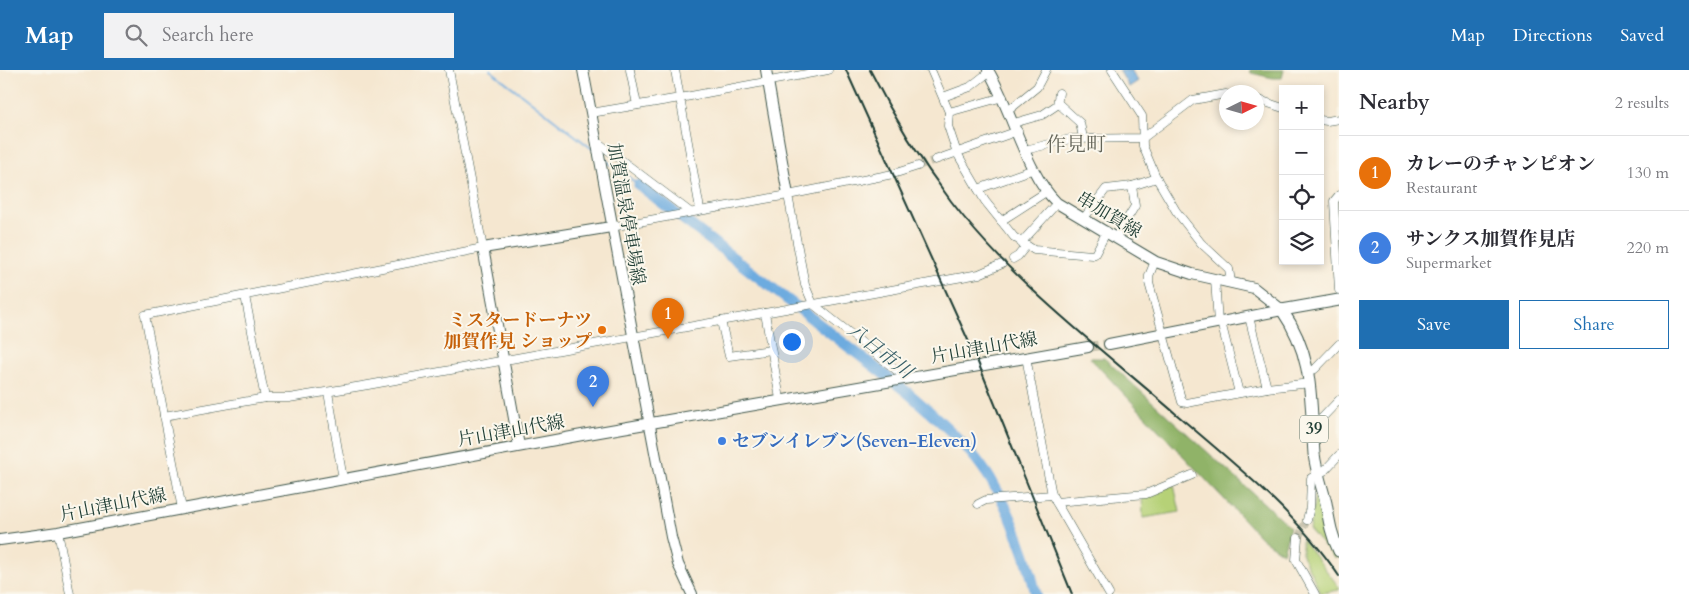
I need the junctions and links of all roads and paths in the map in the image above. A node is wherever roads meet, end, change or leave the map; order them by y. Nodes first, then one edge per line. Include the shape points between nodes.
1 (449, 70) edge
2 (583, 70) edge
3 (630, 70) edge
4 (675, 70) edge
5 (766, 70) edge
6 (828, 70) edge
7 (930, 70) edge
8 (1046, 70) edge
9 (1112, 70) edge
10 (988, 71) edge
11 (768, 81) junction
12 (1059, 93) dead end
13 (1219, 95) edge
14 (943, 97) junction
15 (1003, 97) junction
16 (680, 98) junction
17 (1264, 102) edge
18 (1059, 104) junction
19 (637, 105) junction
20 (1279, 107) edge
21 (1009, 110) junction
22 (949, 112) junction
23 (591, 113) junction
24 (1339, 119) edge
25 (1324, 120) edge
26 (1016, 127) junction
27 (1083, 138) junction
28 (1143, 138) junction
29 (596, 143) junction
30 (1025, 150) junction
31 (957, 153) junction
32 (934, 160) tunnel mouth
33 (918, 166) tunnel mouth
34 (1034, 169) junction
35 (1157, 178) junction
36 (1132, 186) junction
37 (978, 189) junction
38 (1046, 192) junction
39 (788, 195) junction
40 (1339, 195) edge
41 (1057, 203) junction
42 (700, 209) junction
43 (688, 212) junction
44 (1084, 218) junction
45 (1001, 221) junction
46 (612, 227) junction
47 (1112, 234) junction
48 (1024, 244) junction
49 (483, 248) junction
50 (1013, 259) dead end
51 (1155, 261) junction
52 (1002, 264) dead end
53 (1215, 279) junction
54 (1231, 282) junction
55 (1339, 290) edge
56 (245, 296) junction
57 (1339, 300) edge
58 (811, 304) junction
59 (1282, 310) junction
60 (765, 313) junction
61 (1249, 317) junction
62 (721, 321) junction
63 (1220, 323) junction
64 (1164, 334) junction
65 (632, 337) junction
66 (1109, 344) tunnel mouth
67 (1339, 344) edge
68 (1088, 347) tunnel mouth
69 (771, 350) junction
70 (1026, 357) junction
71 (503, 360) junction
72 (901, 376) junction
73 (1309, 378) junction
74 (1268, 388) junction
75 (328, 392) junction
76 (1239, 394) junction
77 (265, 398) junction
78 (780, 399) junction
79 (1339, 400) edge
80 (164, 416) junction
81 (1314, 421) junction
82 (648, 423) junction
83 (519, 446) junction
84 (1339, 455) edge
85 (1317, 474) junction
86 (1192, 475) dead end
87 (342, 479) junction
88 (1054, 499) junction
89 (978, 504) dead end
90 (182, 509) junction
91 (1307, 520) tunnel mouth
92 (58, 532) junction
93 (1298, 538) tunnel mouth
94 (0, 540) edge
95 (1339, 551) edge
96 (70, 594) edge
97 (692, 594) edge
98 (1108, 594) edge
99 (1315, 594) edge

1 - 49 street
2 - 23 main road, 加賀温泉停車場線
3 - 19 street
4 - 16 street
5 - 11 main road
6 - 11 street
7 - 14 street
8 - 21 street via 1037,87
9 - 28 street via 1142,116
10 - 14 street via 970,87
10 - 15 main road, 串加賀線
11 - 16 street
11 - 39 main road
12 - 18 street
13 - 28 street via 1193,100
14 - 22 street
15 - 21 main road, 串加賀線
15 - 22 street
16 - 19 street
16 - 42 street
17 - 20 street
18 - 26 street
18 - 27 street via 1080,123
19 - 23 street
21 - 26 main road, 串加賀線
22 - 31 street via 948,126
23 - 29 main road, 加賀温泉停車場線
24 - 25 street
26 - 30 main road, 串加賀線
26 - 31 street
27 - 28 street
27 - 30 street
28 - 35 street
29 - 43 street
29 - 46 main road, 加賀温泉停車場線
30 - 34 main road, 串加賀線
31 - 32 street
31 - 37 street
33 - 39 street
34 - 37 street
34 - 38 main road, 串加賀線
35 - 36 street
35 - 54 street via 1201,244 1229,269
36 - 44 street via 1106,189
36 - 47 street via 1135,206
37 - 45 street
38 - 41 main road, 串加賀線
38 - 45 street
39 - 42 street
39 - 58 street
40 - 55 street via 1334,201
41 - 44 main road, 串加賀線
41 - 48 street
42 - 43 street
43 - 46 street
44 - 47 main road, 串加賀線
45 - 48 street
46 - 49 main road
46 - 65 main road, 加賀温泉停車場線
47 - 48 street via 1092,255 1043,251
47 - 51 main road, 串加賀線
48 - 50 street
49 - 56 street
49 - 71 main road
51 - 53 main road, 串加賀線
51 - 64 street via 1149,283
52 - 58 street via 979,274
53 - 54 main road, 串加賀線
53 - 63 street
54 - 59 main road, 串加賀線 via 1254,288
56 - 77 street
56 - 80 street via 145,314
57 - 59 main road
58 - 60 street
58 - 72 street
59 - 61 main road
59 - 73 main road, 39 via 1296,330
60 - 62 street
60 - 69 street
61 - 63 main road
61 - 74 street
62 - 65 street
62 - 69 street via 729,356
63 - 64 main road
63 - 76 street
64 - 66 main road
64 - 76 street via 1182,402
65 - 71 street
65 - 82 main road, 加賀温泉停車場線
67 - 73 street
68 - 70 main road, 片山津山代線
69 - 78 street
70 - 72 main road, 片山津山代線
70 - 88 street
71 - 75 street
71 - 83 main road
72 - 78 main road, 片山津山代線 via 880,384
73 - 74 street
73 - 81 main road, 39
74 - 76 street
75 - 77 street
75 - 87 street
77 - 80 street
78 - 82 main road, 片山津山代線
79 - 81 street via 1321,419
80 - 90 street
81 - 85 main road, 39
82 - 83 main road, 片山津山代線
82 - 97 main road, 加賀温泉停車場線 via 671,537 678,564
83 - 87 main road, 片山津山代線
84 - 85 street
85 - 91 street via 1310,482
85 - 95 main road, 39 via 1332,537
86 - 88 street via 1146,494
87 - 90 main road, 片山津山代線
88 - 89 street via 1011,497
88 - 98 street
90 - 92 main road, 片山津山代線
92 - 94 main road, 片山津山代線
92 - 96 street
93 - 99 street via 1296,560

